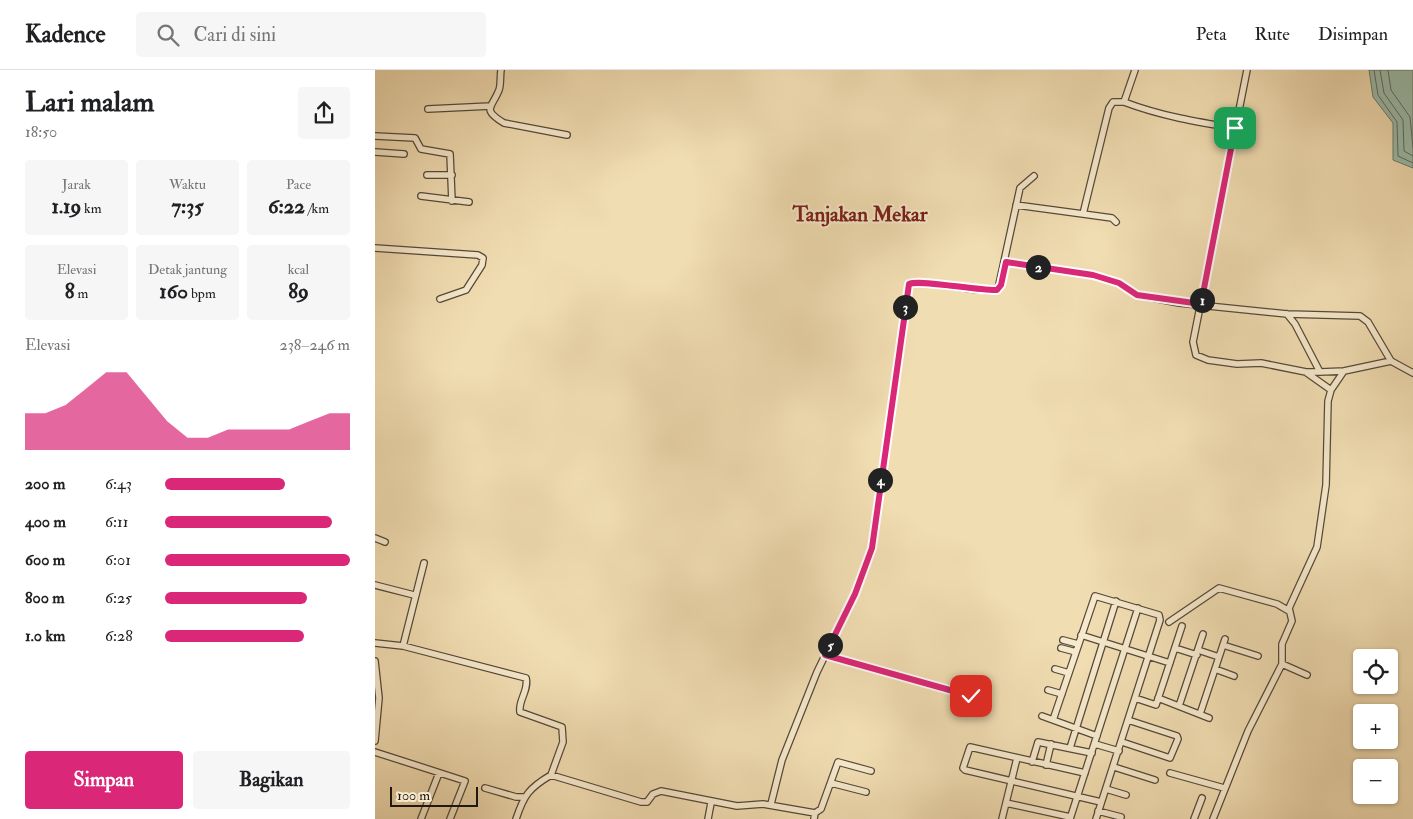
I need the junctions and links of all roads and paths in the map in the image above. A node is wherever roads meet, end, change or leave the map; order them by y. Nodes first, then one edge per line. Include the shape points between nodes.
1 (501, 70) edge
2 (1135, 70) edge
3 (1247, 70) edge
4 (1124, 102) junction
5 (491, 106) junction
6 (428, 109) dead end
7 (1235, 128) junction
8 (567, 135) dead end
9 (375, 136) edge
10 (375, 152) edge
11 (404, 154) dead end
12 (427, 175) dead end
13 (452, 175) junction
14 (1034, 176) dead end
15 (421, 196) dead end
16 (452, 201) junction
17 (469, 202) dead end
18 (1016, 205) junction
19 (1083, 214) junction
20 (1116, 222) dead end
21 (375, 248) edge
22 (1006, 262) junction
23 (441, 299) dead end
24 (1201, 304) junction
25 (1287, 314) junction
26 (1391, 361) junction
27 (1344, 370) junction
28 (1306, 372) junction
29 (1320, 372) junction
30 (1413, 373) edge
31 (1331, 390) junction
32 (375, 538) edge
33 (385, 542) dead end
34 (424, 563) dead end
35 (375, 586) edge
36 (414, 595) junction
37 (1116, 602) junction
38 (1138, 608) junction
39 (1289, 611) junction
40 (1169, 622) dead end
41 (1182, 626) dead end
42 (1203, 634) dead end
43 (1081, 635) junction
44 (1063, 640) dead end
45 (1103, 641) junction
46 (375, 643) edge
47 (1078, 644) junction
48 (403, 646) junction
49 (1061, 648) dead end
50 (1125, 648) junction
51 (1175, 648) junction
52 (1076, 652) junction
53 (1197, 652) junction
54 (825, 655) junction
55 (1148, 656) junction
56 (1258, 656) dead end
57 (1219, 657) junction
58 (375, 662) edge
59 (1170, 662) junction
60 (1281, 664) junction
61 (1055, 669) dead end
62 (1215, 669) junction
63 (1069, 673) junction
64 (1307, 675) dead end
65 (1234, 676) dead end
66 (1048, 690) dead end
67 (1062, 694) junction
68 (971, 696) dead end
69 (1135, 698) junction
70 (1158, 698) junction
71 (1179, 706) junction
72 (1200, 714) junction
73 (1042, 716) dead end
74 (1209, 718) dead end
75 (1053, 720) junction
76 (1128, 720) junction
77 (1075, 728) junction
78 (1097, 736) junction
79 (375, 741) edge
80 (1121, 742) junction
81 (1051, 744) junction
82 (1095, 744) junction
83 (1070, 748) junction
84 (1119, 751) junction
85 (375, 752) edge
86 (1092, 753) junction
87 (1017, 758) junction
88 (1032, 762) junction
89 (1046, 765) junction
90 (1114, 767) junction
91 (871, 771) dead end
92 (439, 773) junction
93 (1085, 773) junction
94 (1170, 773) dead end
95 (551, 775) junction
96 (1011, 780) junction
97 (1155, 780) dead end
98 (831, 783) junction
99 (485, 788) dead end
100 (1224, 788) junction
101 (1106, 789) junction
102 (866, 792) dead end
103 (1126, 795) dead end
104 (523, 796) junction
105 (1077, 796) junction
106 (1203, 798) dead end
107 (1101, 802) junction
108 (711, 803) junction
109 (1006, 803) junction
110 (771, 804) junction
111 (1098, 810) junction
112 (814, 816) edge
113 (1121, 817) dead end
114 (1070, 818) edge
115 (421, 819) edge
116 (450, 819) edge
117 (516, 819) edge
118 (708, 819) edge
119 (1002, 819) edge
120 (1096, 819) edge
121 (1194, 819) edge
122 (1213, 819) edge

1 - 5 street via 499,90
2 - 4 street
3 - 7 street
4 - 7 street via 1166,116
4 - 19 street via 1113,102 1109,108
5 - 6 street
5 - 8 street via 490,111 504,123
7 - 24 street
9 - 13 street via 415,138 421,149 450,154
10 - 11 street
12 - 13 street
13 - 16 street
14 - 18 street via 1020,188
15 - 16 street
16 - 17 street
18 - 19 street
18 - 22 street
19 - 20 street via 1112,218
21 - 23 street via 478,255 483,258 466,290
22 - 24 street via 1093,275 1119,283 1137,295
22 - 54 street via 997,290 919,282 909,284 872,548 855,594
24 - 25 street
24 - 28 street via 1193,342 1196,355 1223,363 1261,363
25 - 26 street via 1365,318
25 - 29 street
26 - 27 street
26 - 30 street
27 - 29 street
27 - 31 street
28 - 29 street
28 - 31 street
31 - 39 street via 1328,401 1327,485 1317,547
32 - 33 street
34 - 36 street
35 - 36 street
36 - 48 street
37 - 38 street
37 - 43 street via 1095,596
37 - 45 street
38 - 50 street
38 - 55 street via 1160,618
39 - 40 street via 1277,604 1219,588
39 - 60 street via 1292,621 1282,644
41 - 51 street
42 - 53 street
43 - 45 street
43 - 47 street
44 - 47 street
45 - 50 street
45 - 77 street
46 - 48 street
47 - 52 street
48 - 95 street via 526,678 520,712 563,729 563,742
49 - 52 street
50 - 55 street
50 - 78 street
51 - 53 street
51 - 59 street
52 - 63 street
53 - 57 street
53 - 71 street
54 - 68 street
54 - 110 street via 780,766
55 - 59 street
55 - 69 street
56 - 57 street via 1224,642
57 - 62 street
58 - 79 street via 379,698
59 - 70 street
60 - 64 street
60 - 100 street
61 - 63 street
62 - 65 street
62 - 72 street
63 - 67 street
66 - 67 street
67 - 75 street
69 - 70 street via 1155,705
69 - 76 street
70 - 71 street
71 - 72 street
72 - 74 street
73 - 75 street
75 - 77 street
76 - 80 street
76 - 80 street via 1178,739 1170,758
77 - 78 street
77 - 83 street
78 - 82 street
80 - 84 street
81 - 83 street
81 - 88 street via 1038,742
81 - 89 street
82 - 84 street
82 - 86 street
83 - 86 street
84 - 90 street
85 - 92 street
86 - 93 street
87 - 88 street
87 - 96 street
87 - 96 street via 968,748 963,770
88 - 89 street
89 - 93 street
90 - 97 street
90 - 101 street
91 - 98 street via 839,762
92 - 115 street
92 - 116 street via 465,781
93 - 105 street
94 - 100 street
95 - 104 street
95 - 108 street via 641,802 647,802 653,794 661,791
96 - 105 street
96 - 109 street
98 - 102 street
98 - 112 street via 821,809
99 - 104 street
100 - 122 street
101 - 103 street
101 - 107 street
104 - 117 street
105 - 107 street
105 - 114 street
106 - 121 street
107 - 111 street
108 - 110 street via 737,806
108 - 118 street
109 - 114 street
109 - 119 street
110 - 112 street
111 - 113 street
111 - 120 street

